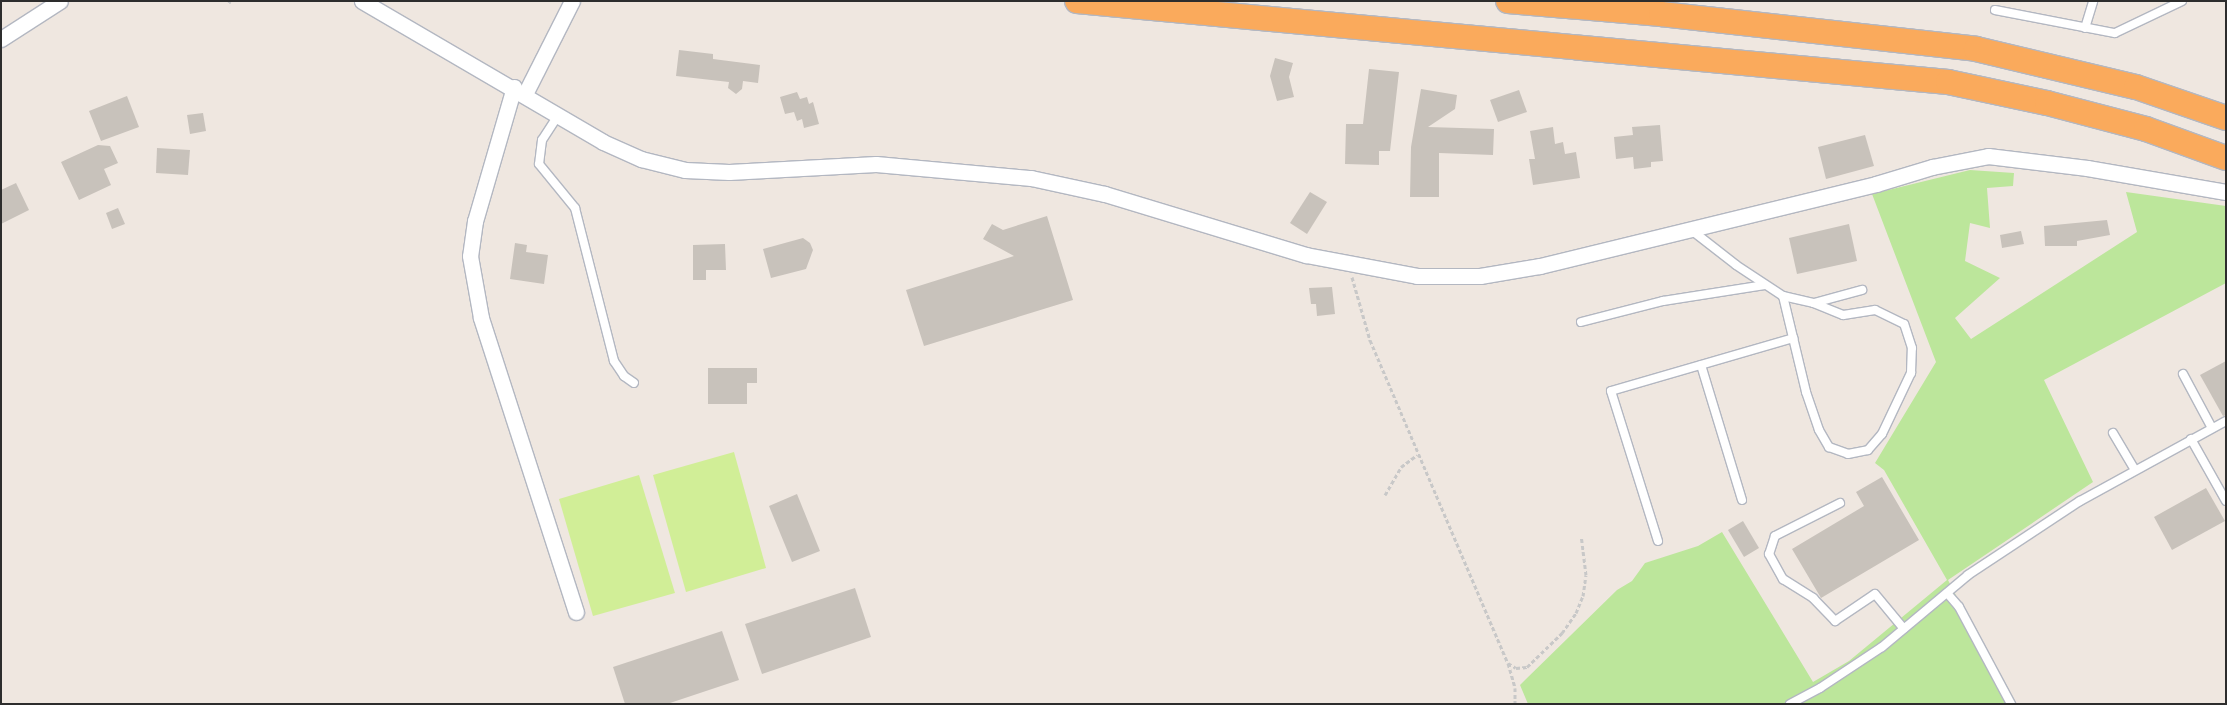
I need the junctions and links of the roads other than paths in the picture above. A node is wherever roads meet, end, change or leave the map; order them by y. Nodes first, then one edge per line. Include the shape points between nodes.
1 (60, 1) edge
2 (362, 1) edge
3 (572, 1) edge
4 (1077, 1) edge
5 (1508, 1) edge
6 (2093, 1) edge
7 (2182, 1) edge
8 (1995, 10) dead end
9 (2085, 28) junction
10 (1, 40) edge
11 (519, 90) junction
12 (559, 114) junction
13 (2226, 118) edge
14 (2226, 158) edge
15 (2226, 192) edge
16 (1689, 228) junction
17 (1765, 285) junction
18 (1862, 290) dead end
19 (1784, 296) junction
20 (1814, 303) junction
21 (1581, 322) dead end
22 (1793, 338) junction
23 (1701, 365) junction
24 (2183, 374) dead end
25 (634, 383) dead end
26 (2226, 421) edge
27 (2212, 428) junction
28 (2113, 433) dead end
29 (2191, 439) junction
30 (2135, 470) junction
31 (1742, 500) dead end
32 (2226, 501) edge
33 (1840, 503) dead end
34 (1658, 541) dead end
35 (1946, 593) junction
36 (576, 612) dead end
37 (1904, 629) junction
38 (1790, 704) edge
39 (2011, 704) edge

1 - 10 street
2 - 11 street
3 - 11 street
4 - 14 highway via 1948,82 2137,126
5 - 13 highway via 1670,15 1976,49 2136,86
6 - 9 lane
7 - 9 lane via 2115,33
8 - 9 lane
11 - 12 street
11 - 36 street via 475,221 470,256 482,318
12 - 16 street via 603,142 641,159 685,170 729,172 876,164 1031,178 1105,194 1234,235 1350,264 1417,276 1480,276 1540,266
12 - 25 lane via 542,140 539,164 575,208 614,361 624,376
15 - 16 street via 2087,168 1988,156
16 - 17 lane
17 - 19 lane
17 - 21 lane via 1663,301
18 - 20 lane
19 - 20 lane
19 - 22 lane
20 - 22 lane via 1843,315 1875,310 1904,324 1912,348 1911,373 1882,434 1868,450 1848,454 1829,447 1819,430 1806,392
22 - 23 lane
23 - 31 lane
23 - 34 lane via 1611,391
24 - 27 lane
26 - 27 lane
27 - 29 lane
28 - 30 lane
29 - 30 lane
29 - 32 lane
30 - 35 lane via 2080,500
33 - 37 lane via 1775,536 1769,554 1783,579 1813,598 1835,621 1875,594
35 - 37 lane
35 - 39 lane via 1959,607
37 - 38 lane via 1820,688

